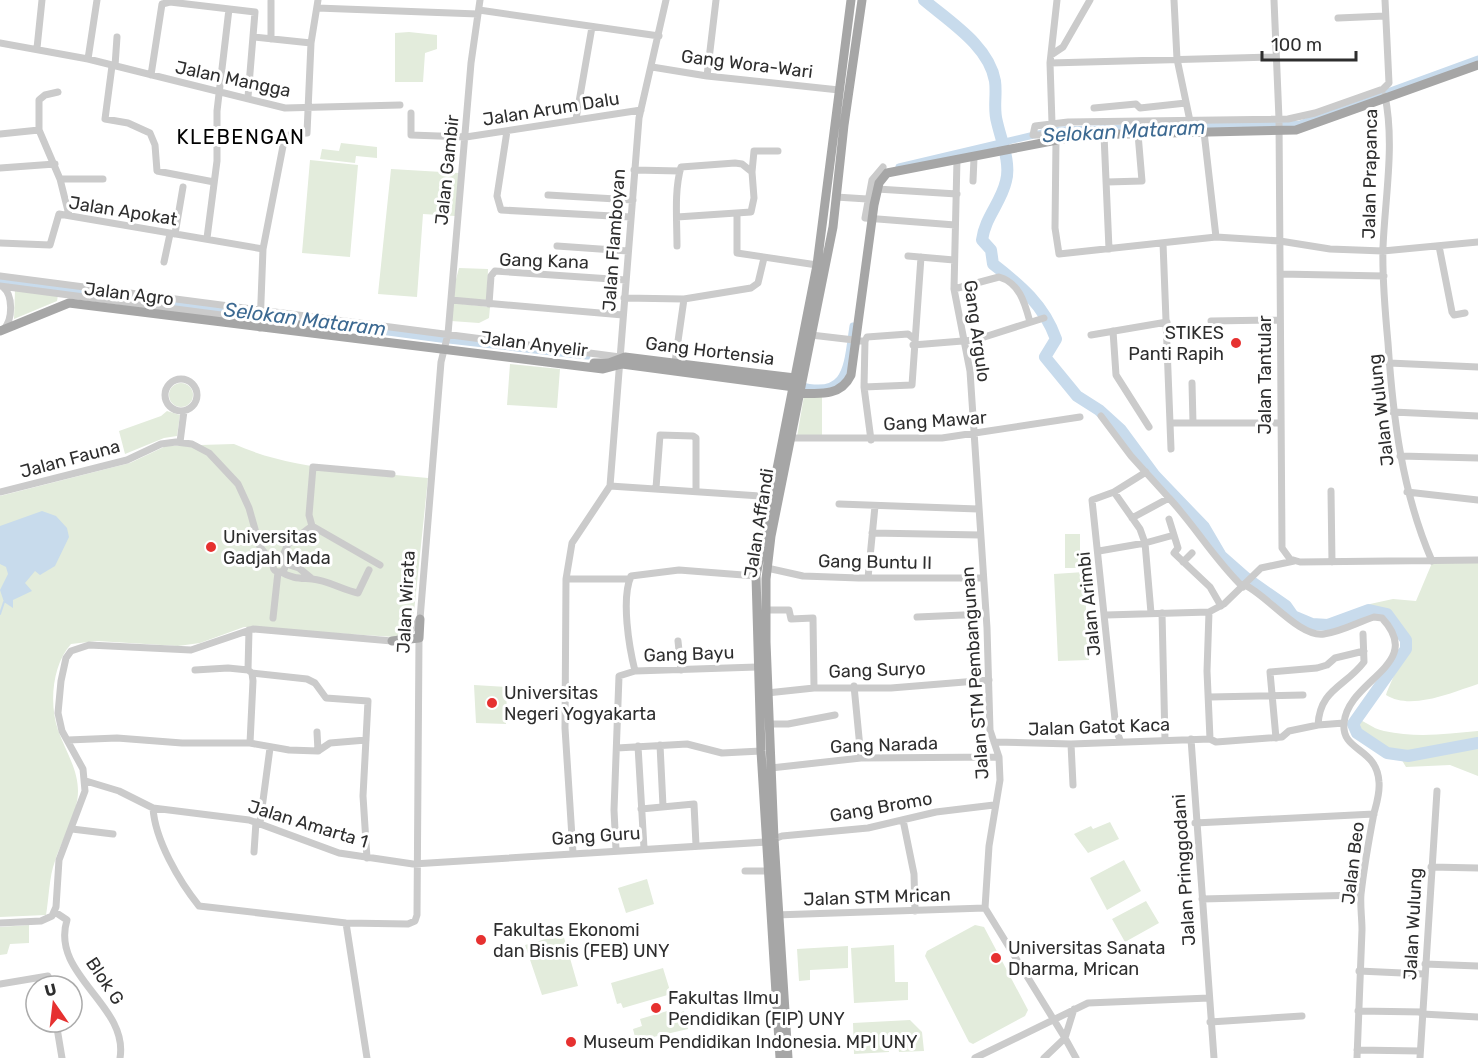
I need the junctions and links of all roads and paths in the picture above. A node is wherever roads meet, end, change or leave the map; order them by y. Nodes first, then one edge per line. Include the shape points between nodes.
1 (42, 0) edge
2 (97, 0) edge
3 (480, 0) edge
4 (666, 0) edge
5 (716, 0) edge
6 (851, 0) edge
7 (862, 0) edge
8 (1057, 0) edge
9 (1090, 0) edge
10 (1174, 0) edge
11 (1274, 0) edge
12 (1384, 0) edge
13 (271, 1) edge
14 (317, 4) edge
15 (229, 9) junction
16 (478, 12) junction
17 (1385, 16) junction
18 (1338, 18) dead end
19 (592, 27) junction
20 (659, 36) junction
21 (117, 37) dead end
22 (253, 37) junction
23 (271, 39) junction
24 (311, 43) junction
25 (0, 44) edge
26 (38, 48) junction
27 (1276, 57) junction
28 (88, 59) junction
29 (1051, 59) junction
30 (1177, 59) junction
31 (1478, 65) edge
32 (114, 66) junction
33 (652, 67) junction
34 (151, 75) junction
35 (707, 76) junction
36 (839, 90) junction
37 (58, 92) dead end
38 (220, 93) junction
39 (1384, 93) junction
40 (248, 97) junction
41 (1186, 103) junction
42 (400, 105) dead end
43 (308, 107) junction
44 (1094, 108) dead end
45 (641, 110) junction
46 (411, 114) dead end
47 (576, 119) junction
48 (1190, 121) junction
49 (1052, 123) junction
50 (1279, 126) junction
51 (39, 130) junction
52 (507, 131) junction
53 (1204, 132) junction
54 (0, 134) edge
55 (1138, 134) junction
56 (1104, 135) junction
57 (466, 137) junction
58 (1056, 141) junction
59 (778, 151) dead end
60 (974, 158) junction
61 (957, 159) junction
62 (55, 164) junction
63 (883, 167) dead end
64 (0, 168) edge
65 (634, 170) junction
66 (680, 171) junction
67 (752, 172) junction
68 (60, 179) junction
69 (103, 179) dead end
70 (973, 181) dead end
71 (214, 182) junction
72 (1107, 182) junction
73 (183, 188) dead end
74 (877, 189) junction
75 (957, 194) junction
76 (548, 195) dead end
77 (832, 196) junction
78 (867, 199) junction
79 (633, 200) junction
80 (737, 213) junction
81 (69, 215) junction
82 (631, 217) junction
83 (677, 217) junction
84 (869, 218) junction
85 (955, 225) junction
86 (173, 234) junction
87 (1216, 237) junction
88 (207, 238) junction
89 (1280, 241) junction
90 (1478, 242) edge
91 (0, 243) edge
92 (1162, 243) junction
93 (557, 246) dead end
94 (677, 246) dead end
95 (1438, 246) junction
96 (263, 249) junction
97 (1109, 249) junction
98 (1383, 250) junction
99 (628, 251) junction
100 (908, 256) dead end
101 (921, 257) junction
102 (764, 258) junction
103 (954, 260) junction
104 (164, 262) dead end
105 (817, 265) junction
106 (1280, 274) junction
107 (0, 276) edge
108 (1384, 276) junction
109 (626, 280) junction
110 (0, 286) edge
111 (954, 289) junction
112 (624, 298) junction
113 (684, 299) junction
114 (451, 300) junction
115 (489, 304) junction
116 (1465, 313) dead end
117 (623, 315) junction
118 (261, 317) junction
119 (1044, 318) dead end
120 (1280, 320) junction
121 (1211, 321) dead end
122 (1030, 322) junction
123 (1167, 322) junction
124 (1, 331) edge
125 (1113, 331) junction
126 (811, 335) junction
127 (1091, 335) dead end
128 (852, 340) junction
129 (446, 341) junction
130 (865, 341) junction
131 (913, 341) junction
132 (964, 342) junction
133 (619, 360) junction
134 (675, 362) junction
135 (1389, 363) junction
136 (1478, 367) edge
137 (1192, 383) dead end
138 (799, 385) junction
139 (864, 387) junction
140 (184, 411) junction
141 (1394, 412) junction
142 (1101, 416) dead end
143 (1478, 416) edge
144 (1080, 417) dead end
145 (1170, 423) junction
146 (1192, 423) junction
147 (1280, 423) junction
148 (1149, 427) dead end
149 (972, 436) junction
150 (791, 438) junction
151 (871, 440) junction
152 (180, 442) junction
153 (1171, 449) dead end
154 (1400, 456) junction
155 (1478, 458) edge
156 (1146, 472) junction
157 (392, 474) dead end
158 (610, 486) junction
159 (656, 488) junction
160 (696, 490) junction
161 (1331, 491) dead end
162 (0, 492) edge
163 (1114, 492) junction
164 (1407, 492) junction
165 (775, 497) junction
166 (1169, 498) junction
167 (1478, 500) edge
168 (839, 504) dead end
169 (875, 506) junction
170 (978, 509) junction
171 (1131, 518) junction
172 (1168, 519) dead end
173 (312, 526) junction
174 (872, 532) junction
175 (980, 535) junction
176 (1174, 535) junction
177 (1145, 543) junction
178 (1099, 550) junction
179 (1192, 553) dead end
180 (1478, 560) edge
181 (1294, 561) junction
182 (1432, 561) junction
183 (280, 562) junction
184 (1183, 562) junction
185 (1332, 562) junction
186 (380, 565) dead end
187 (767, 568) junction
188 (369, 570) dead end
189 (279, 572) junction
190 (756, 576) junction
191 (311, 578) junction
192 (868, 578) junction
193 (983, 578) junction
194 (566, 579) junction
195 (630, 579) junction
196 (1244, 586) junction
197 (1221, 606) junction
198 (762, 607) junction
199 (1209, 612) junction
200 (1151, 613) junction
201 (1162, 613) junction
202 (986, 614) junction
203 (1106, 615) junction
204 (917, 617) dead end
205 (273, 618) dead end
206 (420, 619) junction
207 (249, 630) junction
208 (1363, 634) dead end
209 (419, 638) junction
210 (392, 641) junction
211 (678, 641) dead end
212 (1364, 651) junction
213 (757, 667) junction
214 (195, 670) dead end
215 (681, 670) junction
216 (635, 671) junction
217 (250, 672) junction
218 (988, 680) junction
219 (854, 686) junction
220 (814, 688) junction
221 (767, 693) junction
222 (1303, 695) dead end
223 (1272, 696) junction
224 (1209, 697) junction
225 (835, 715) dead end
226 (1344, 723) junction
227 (769, 724) junction
228 (1318, 725) junction
229 (1116, 729) junction
230 (317, 732) dead end
231 (1275, 738) junction
232 (1191, 739) junction
233 (1210, 739) junction
234 (68, 740) junction
235 (366, 740) junction
236 (1120, 740) junction
237 (1165, 740) junction
238 (1105, 742) junction
239 (250, 743) junction
240 (1071, 744) junction
241 (660, 745) junction
242 (638, 746) junction
243 (270, 748) junction
244 (617, 748) junction
245 (996, 749) junction
246 (318, 751) junction
247 (761, 751) junction
248 (861, 758) junction
249 (771, 768) junction
250 (86, 781) junction
251 (1073, 785) dead end
252 (1437, 791) dead end
253 (994, 805) junction
254 (663, 806) junction
255 (153, 808) junction
256 (641, 809) junction
257 (1374, 814) junction
258 (903, 820) junction
259 (258, 823) junction
260 (1195, 823) junction
261 (72, 829) junction
262 (113, 834) dead end
263 (770, 840) junction
264 (696, 845) junction
265 (644, 848) junction
266 (616, 850) junction
267 (254, 852) dead end
268 (573, 853) junction
269 (367, 858) junction
270 (419, 864) junction
271 (1431, 867) junction
272 (1478, 868) edge
273 (745, 871) dead end
274 (767, 871) junction
275 (1361, 895) junction
276 (1202, 900) junction
277 (985, 908) junction
278 (915, 911) junction
279 (53, 914) junction
280 (775, 915) junction
281 (0, 923) edge
282 (346, 923) junction
283 (1425, 964) junction
284 (1478, 966) edge
285 (1359, 971) junction
286 (1424, 974) junction
287 (24, 979) edge
288 (0, 984) edge
289 (1209, 998) junction
290 (1074, 1009) junction
291 (1358, 1011) junction
292 (1423, 1013) junction
293 (1302, 1016) dead end
294 (1478, 1017) edge
295 (1052, 1020) junction
296 (1210, 1022) junction
297 (58, 1034) edge
298 (1065, 1038) junction
299 (1420, 1054) edge
300 (1357, 1055) edge
301 (784, 1056) edge
302 (62, 1058) edge
303 (120, 1058) edge
304 (366, 1058) edge
305 (975, 1058) edge
306 (1044, 1058) edge
307 (1076, 1058) edge
308 (1214, 1058) edge

1 - 26 street
2 - 28 street
3 - 16 street, Jalan Gambir
4 - 20 street, Jalan Flamboyan
5 - 35 street
6 - 36 main road, Jalan Affandi
7 - 77 main road, Jalan Affandi
8 - 29 street
9 - 29 street via 1063,47
10 - 30 street
11 - 27 street, Jalan Tantular
12 - 17 street
13 - 23 street
14 - 16 street
14 - 24 street
15 - 22 street, Jalan Mangga via 255,12
15 - 34 street, Jalan Mangga via 162,4
15 - 38 street
16 - 19 street
16 - 57 street, Jalan Gambir
17 - 18 street
17 - 39 street, Jalan Prapanca via 1389,84
19 - 20 street
19 - 47 street
20 - 33 street, Jalan Flamboyan
21 - 32 street
22 - 23 street
22 - 40 street
23 - 24 street
24 - 43 street
25 - 26 street, Jalan Mangga
26 - 28 street, Jalan Mangga
27 - 30 street
27 - 50 street, Jalan Tantular
28 - 32 street, Jalan Mangga
29 - 30 street
29 - 49 street
30 - 41 street
31 - 39 main road
32 - 34 street, Jalan Mangga
32 - 71 street via 105,119 128,123 150,134 157,171
33 - 35 street, Gang Wora-Wari
33 - 45 street, Jalan Flamboyan
34 - 38 street, Jalan Mangga
35 - 36 street, Gang Wora-Wari
36 - 77 main road, Jalan Affandi
37 - 51 street via 39,100
38 - 40 street, Jalan Mangga
38 - 71 street
39 - 50 main road via 1302,129
39 - 98 street, Jalan Prapanca via 1388,147
40 - 43 street, Jalan Mangga via 278,107
41 - 44 street
41 - 48 street
42 - 43 street, Jalan Mangga
43 - 96 street via 308,133 291,134 284,141
45 - 47 street, Jalan Arum Dalu
45 - 65 street, Jalan Flamboyan
46 - 57 street, Jalan Arum Dalu via 411,135
47 - 52 street, Jalan Arum Dalu
48 - 49 street
48 - 50 street
49 - 58 street via 1035,126 1032,133 1052,135
50 - 53 main road
50 - 89 street, Jalan Tantular
51 - 54 street
51 - 62 street
52 - 57 street, Jalan Arum Dalu
52 - 82 street via 497,196 501,210
53 - 55 main road
53 - 87 street
55 - 56 main road
55 - 72 street via 1142,181
56 - 58 main road
56 - 72 street
57 - 114 street, Jalan Gambir
58 - 60 main road
58 - 97 street via 1054,228 1059,254
59 - 67 street via 754,151
60 - 61 main road
60 - 70 street
61 - 74 main road via 890,172
61 - 75 street, Gang Argulo
62 - 64 street
62 - 68 street
63 - 78 street via 874,175
65 - 66 street
65 - 79 street, Jalan Flamboyan
66 - 67 street via 684,165 735,163
66 - 83 street
67 - 80 street via 753,209
68 - 69 street
68 - 81 street
71 - 88 street
72 - 97 street
73 - 86 street
74 - 75 street
74 - 84 main road
75 - 85 street, Gang Argulo
76 - 79 street
77 - 78 street
77 - 105 main road, Jalan Affandi
77 - 126 main road, Jalan Affandi via 833,227
78 - 84 street
79 - 82 street, Jalan Flamboyan
80 - 83 street
80 - 102 street via 737,253
81 - 86 street, Jalan Apokat
81 - 91 street, Jalan Apokat via 59,214 50,245
82 - 99 street, Jalan Flamboyan
83 - 94 street
84 - 85 street
84 - 128 main road
85 - 103 street, Gang Argulo
86 - 88 street, Jalan Apokat
86 - 104 street
87 - 89 street
87 - 92 street
88 - 96 street, Jalan Apokat
89 - 98 street via 1330,249
89 - 106 street, Jalan Tantular
90 - 95 street
92 - 97 street
92 - 123 street
93 - 99 street
95 - 98 street
95 - 116 street via 1452,312
96 - 118 street
98 - 108 street, Jalan Wulung
99 - 109 street, Jalan Flamboyan
100 - 101 street
101 - 103 street
101 - 131 street
102 - 105 street
102 - 113 street via 759,279 752,288
103 - 111 street, Gang Argulo
105 - 138 main road, Jalan Affandi
106 - 108 street
106 - 120 street, Jalan Tantular
107 - 118 street
108 - 135 street, Jalan Wulung
109 - 112 street, Jalan Flamboyan
109 - 115 street, Gang Kana via 495,271 491,276
110 - 118 street
110 - 124 street via 10,298 9,321
111 - 122 street via 1005,279 1019,292
111 - 132 street, Gang Argulo
112 - 113 street
112 - 117 street, Jalan Flamboyan
113 - 134 street
114 - 115 street
114 - 129 street, Jalan Gambir
115 - 117 street
117 - 133 street, Jalan Flamboyan
118 - 124 main road, Jalan Agro via 69,303
118 - 129 street
118 - 129 main road, Jalan Agro via 268,321
119 - 122 street
120 - 121 street
120 - 147 street, Jalan Tantular
122 - 132 street
123 - 125 street
123 - 145 street
125 - 127 street
125 - 148 street via 1116,375
126 - 128 street
126 - 138 main road, Jalan Affandi
128 - 130 street
128 - 138 main road via 851,375 843,387 833,392
129 - 133 street
129 - 133 main road, Jalan Anyelir via 603,369
129 - 206 street, Jalan Wirata
130 - 131 street via 867,337 908,334
130 - 139 street
131 - 132 street
131 - 139 street via 912,385
132 - 149 street, Gang Argulo via 970,371
133 - 134 main road, Gang Hortensia
133 - 138 main road, Gang Hortensia
133 - 158 street, Jalan Flamboyan
134 - 138 main road, Gang Hortensia
135 - 136 street
135 - 141 street, Jalan Wulung
137 - 146 street
138 - 150 main road, Jalan Affandi
138 - 165 main road, Jalan Affandi
139 - 151 street
140 - 140 street via 171,407 166,398 168,387 180,379 193,385 197,394 195,403
140 - 152 street
141 - 143 street
141 - 154 street, Jalan Wulung
142 - 156 street
144 - 149 street, Gang Mawar
145 - 146 street
145 - 153 street
146 - 147 street
147 - 181 street, Jalan Tantular via 1280,538 1285,554
149 - 151 street, Gang Mawar
149 - 170 street, Jalan STM Pembangunan
150 - 151 street, Gang Mawar
150 - 165 main road, Jalan Affandi
152 - 162 street, Jalan Fauna via 156,446 127,460
152 - 183 street via 209,453 238,484 260,547
154 - 155 street
154 - 164 street, Jalan Wulung
156 - 163 street
156 - 166 street
157 - 173 street via 313,467 309,515
158 - 159 street
158 - 194 street via 572,543
159 - 160 street
159 - 160 street via 660,435 693,436
160 - 165 street
161 - 185 street
163 - 171 street
163 - 178 street, Jalan Arimbi via 1092,499
164 - 167 street
164 - 182 street, Jalan Wulung
165 - 187 main road, Jalan Affandi
165 - 190 main road, Jalan Affandi
166 - 171 street
166 - 196 street via 1227,571
168 - 169 street
169 - 170 street
169 - 174 street
170 - 175 street, Jalan STM Pembangunan
171 - 177 street
172 - 176 street
173 - 183 street via 295,537
173 - 186 street
174 - 175 street
174 - 192 street
175 - 193 street, Jalan STM Pembangunan
176 - 177 street
176 - 184 street via 1178,548 1174,553
177 - 178 street
177 - 200 street
178 - 203 street, Jalan Arimbi
179 - 184 street
180 - 182 street
181 - 185 street
181 - 196 street via 1268,566
182 - 185 street
183 - 189 street via 285,568
183 - 189 street via 274,570
183 - 191 street via 299,568
184 - 197 street via 1210,587
187 - 192 street, Gang Buntu II via 803,576
187 - 198 main road, Jalan Affandi
188 - 191 street via 358,593
189 - 191 street via 301,580
189 - 205 street
190 - 195 street via 679,570 635,574
190 - 198 main road, Jalan Affandi
192 - 193 street, Gang Buntu II
193 - 202 street, Jalan STM Pembangunan
194 - 195 street
194 - 268 street via 565,728
195 - 216 street via 629,629
196 - 197 street
196 - 226 street via 1259,592 1300,626 1316,634 1374,617 1384,620 1394,640 1395,654 1386,668 1361,688
197 - 199 street
198 - 213 main road, Jalan Affandi
198 - 220 street via 789,610 791,619 813,618
198 - 221 main road, Jalan Affandi
199 - 201 street
199 - 224 street
200 - 201 street
200 - 203 street
201 - 237 street
202 - 204 street
202 - 218 street, Jalan STM Pembangunan
203 - 229 street, Jalan Arimbi
206 - 209 main road, Jalan Wirata
206 - 210 street via 406,636
207 - 210 street
207 - 217 street
207 - 234 street via 191,650 89,645 71,651 64,666 57,709
208 - 212 street
209 - 210 main road
209 - 270 street, Jalan Wirata
211 - 215 street
212 - 223 street via 1335,658 1317,668 1270,672
212 - 228 street via 1363,664 1325,698
213 - 215 street, Gang Bayu
213 - 247 main road, Jalan Affandi
214 - 217 street via 228,668
215 - 216 street, Gang Bayu
216 - 244 street, Gang Bayu via 617,679
217 - 235 street via 312,681 330,699 368,701
217 - 239 street
218 - 219 street, Gang Suryo via 891,688
218 - 245 street, Jalan STM Pembangunan via 990,730
219 - 220 street, Gang Suryo
219 - 248 street
220 - 221 street, Gang Suryo
221 - 227 main road, Jalan Affandi
222 - 223 street
223 - 224 street
223 - 231 street
224 - 233 street
225 - 227 street
226 - 228 street, Jalan Gatot Kaca
226 - 257 street via 1348,739 1377,766 1379,790
227 - 249 main road, Jalan Affandi
228 - 231 street, Jalan Gatot Kaca
229 - 236 street, Jalan Arimbi
229 - 238 street
230 - 246 street
231 - 233 street, Jalan Gatot Kaca via 1216,742
232 - 233 street, Jalan Gatot Kaca
232 - 237 street, Jalan Gatot Kaca
232 - 260 street, Jalan Pringgodani
234 - 239 street
234 - 250 street
235 - 246 street via 330,743
235 - 269 street via 363,796
236 - 237 street, Jalan Gatot Kaca
236 - 238 street, Jalan Gatot Kaca
238 - 240 street, Jalan Gatot Kaca
239 - 243 street
240 - 245 street, Jalan Gatot Kaca via 1007,744
240 - 251 street
241 - 242 street
241 - 247 street via 696,745 722,753
241 - 254 street
242 - 244 street
242 - 256 street
243 - 246 street
243 - 259 street
244 - 266 street
245 - 248 street, Gang Narada
245 - 253 street, Jalan STM Pembangunan via 1000,780
247 - 263 main road, Jalan Affandi
248 - 249 street, Gang Narada
249 - 263 main road, Jalan Affandi
250 - 255 street, Jalan Amarta 1 via 119,791
250 - 261 street
252 - 271 street, Jalan Wulung
253 - 258 street, Gang Bromo
253 - 277 street, Jalan STM Pembangunan
254 - 256 street
254 - 264 street via 694,804
255 - 259 street, Jalan Amarta 1
255 - 282 street via 160,840 199,906
256 - 265 street
257 - 260 street, Jalan Beo
257 - 275 street, Jalan Beo
258 - 263 street, Gang Bromo
258 - 278 street via 914,874
259 - 267 street
259 - 269 street, Jalan Amarta 1 via 323,848
260 - 276 street, Jalan Pringgodani
261 - 262 street
261 - 279 street via 57,869
263 - 264 street, Gang Guru
263 - 274 main road, Jalan Affandi
263 - 280 main road, Jalan Affandi
264 - 265 street, Gang Guru
265 - 266 street, Gang Guru
266 - 268 street, Gang Guru
268 - 270 street, Gang Guru
269 - 270 street, Jalan Amarta 1
270 - 282 street, Jalan Wirata via 415,921
271 - 272 street
271 - 283 street, Jalan Wulung
273 - 274 street
274 - 280 main road, Jalan Affandi
275 - 276 street
275 - 285 street, Jalan Beo
276 - 289 street, Jalan Pringgodani
277 - 278 street, Jalan STM Mrican
277 - 295 street
278 - 280 street, Jalan STM Mrican
279 - 281 street via 41,921
279 - 303 street, Blok G via 66,923 65,940 75,968 117,1026
280 - 301 main road, Jalan Affandi
282 - 304 street
283 - 284 street
283 - 286 street, Jalan Wulung
285 - 286 street
285 - 291 street, Jalan Beo
286 - 292 street, Jalan Wulung
287 - 288 street
289 - 290 street via 1098,1001
289 - 296 street, Jalan Pringgodani
290 - 295 street
290 - 298 street
291 - 292 street
291 - 300 street, Jalan Beo
292 - 294 street
292 - 299 street, Jalan Wulung
293 - 296 street
295 - 298 street
295 - 305 street
296 - 308 street, Jalan Pringgodani
297 - 302 street
298 - 306 street
298 - 307 street
299 - 300 street

